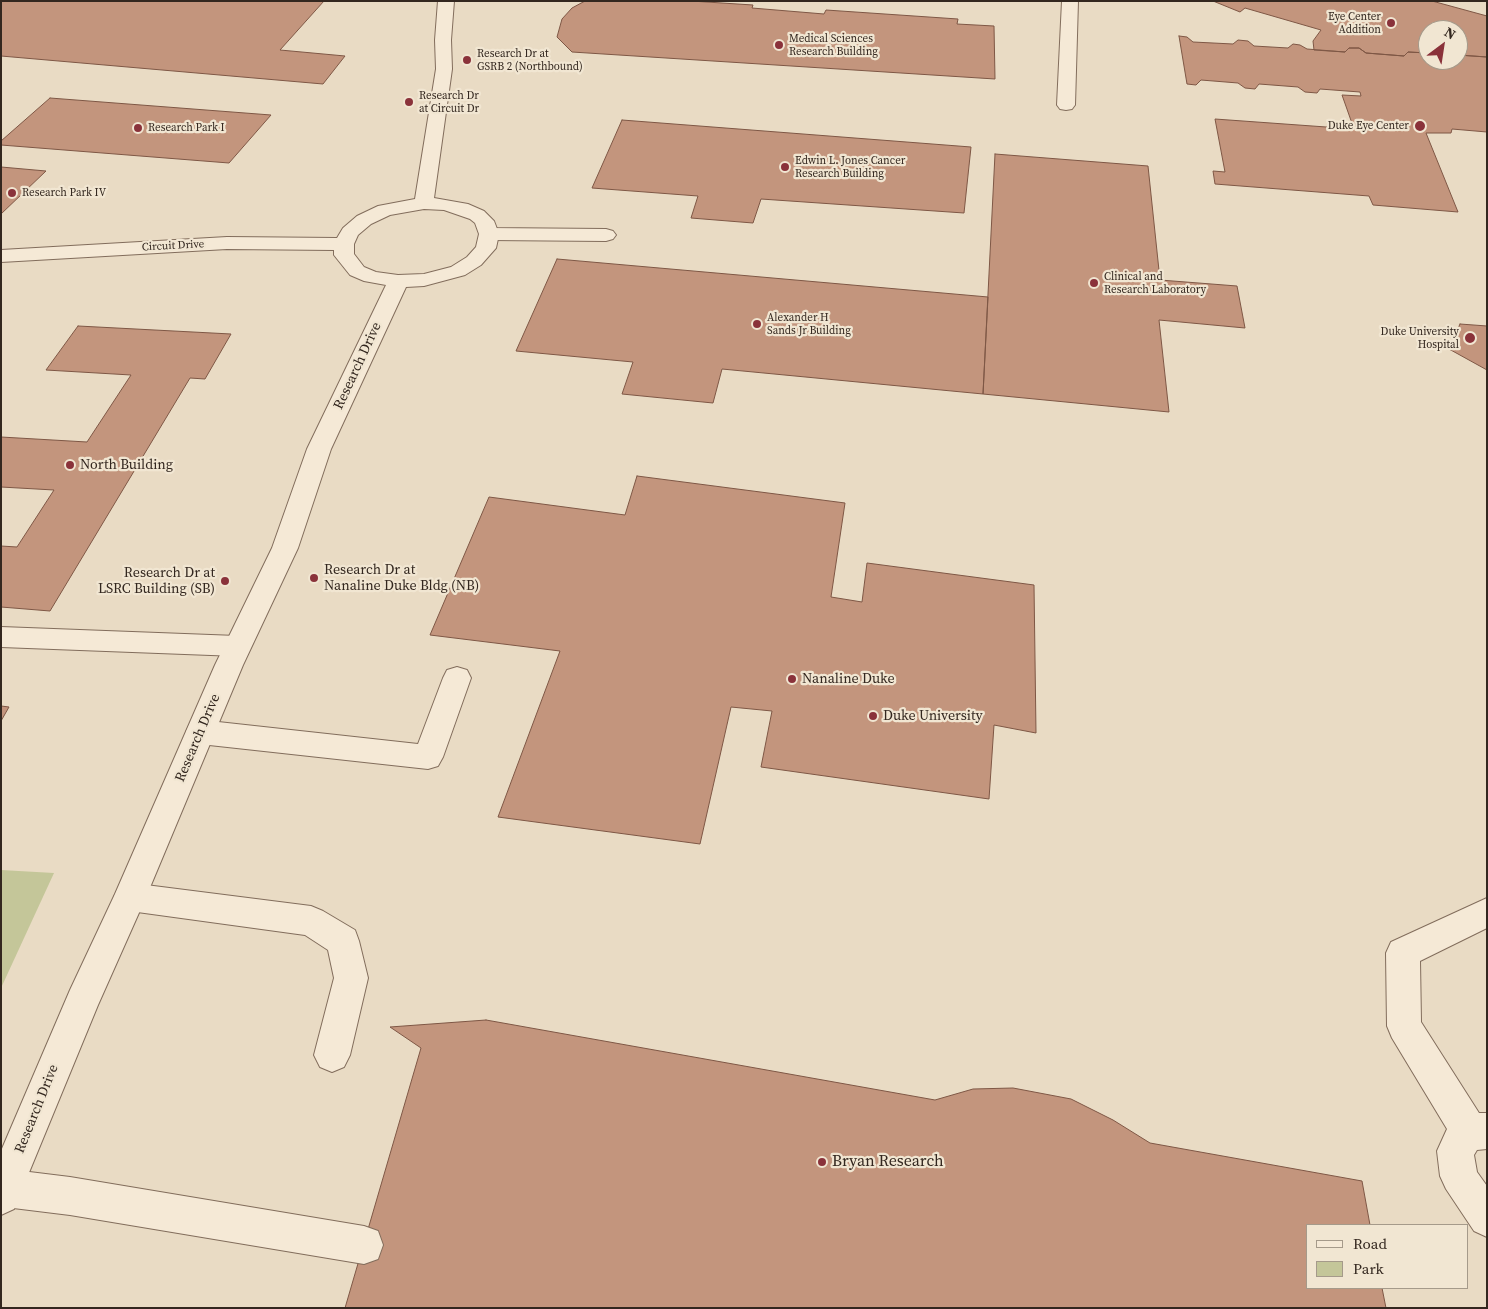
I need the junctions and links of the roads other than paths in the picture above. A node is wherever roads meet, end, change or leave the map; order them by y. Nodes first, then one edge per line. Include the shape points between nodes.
1 (446, 1) edge
2 (1070, 1) edge
3 (1066, 105) dead end
4 (424, 203) junction
5 (489, 234) junction
6 (606, 235) dead end
7 (344, 244) junction
8 (1, 256) edge
9 (398, 281) junction
10 (1, 636) edge
11 (237, 646) junction
12 (457, 678) dead end
13 (200, 732) junction
14 (130, 897) junction
15 (1487, 912) edge
16 (332, 1055) dead end
17 (1479, 1132) edge
18 (3, 1192) edge
19 (1487, 1218) edge
20 (364, 1245) dead end

1 - 4 street via 444,69
2 - 3 street
4 - 5 street via 444,204 477,215 484,221
4 - 7 street via 384,210 364,220 350,232
5 - 6 street
5 - 9 street via 486,248 458,271 424,280
7 - 8 street, Circuit Drive via 227,243
7 - 9 street via 344,255 357,271
9 - 11 street, Research Drive via 319,449 285,548
10 - 11 street
11 - 13 street, Research Drive
12 - 13 street via 428,756
13 - 14 street, Research Drive
14 - 16 street via 311,921 344,941 351,978
14 - 18 street, Research Drive via 78,1010
15 - 17 street via 1403,953 1404,1026
17 - 19 street via 1458,1143 1456,1163 1464,1186
18 - 20 street via 70,1196

